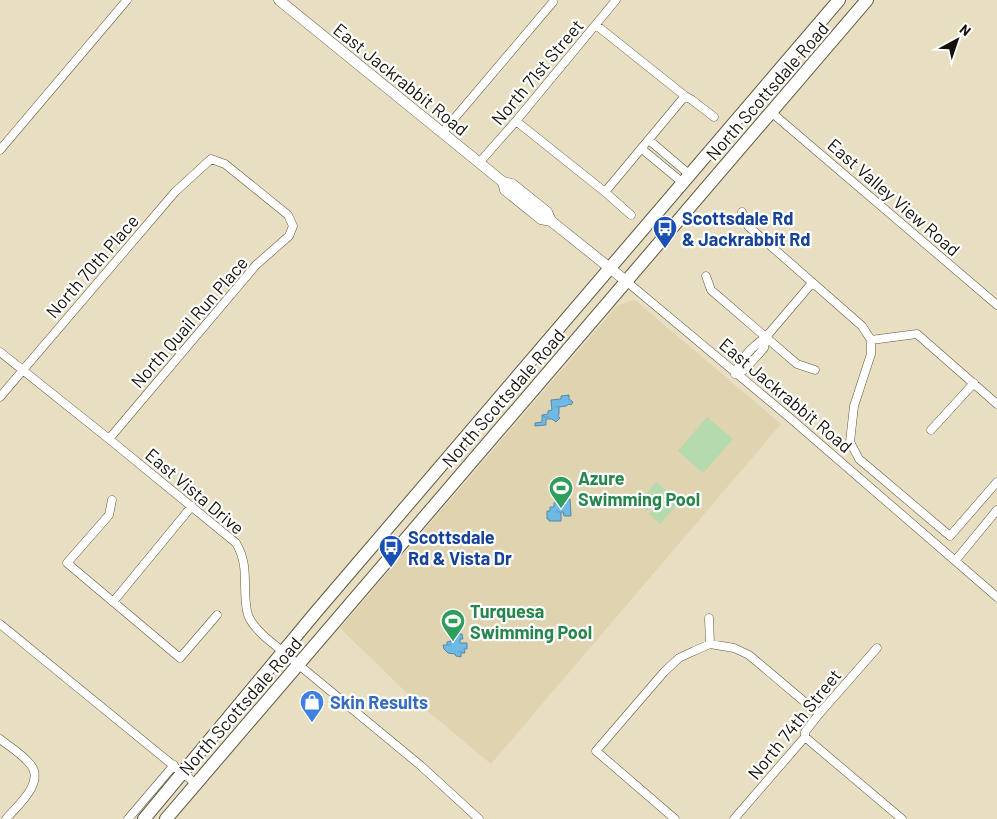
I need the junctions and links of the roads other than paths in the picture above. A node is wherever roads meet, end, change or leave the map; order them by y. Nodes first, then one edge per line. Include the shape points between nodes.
1 (127, 0) edge
2 (279, 0) edge
3 (616, 0) edge
4 (839, 0) edge
5 (867, 0) edge
6 (553, 2) dead end
7 (596, 25) junction
8 (686, 96) junction
9 (771, 112) junction
10 (714, 117) dead end
11 (516, 120) junction
12 (442, 133) junction
13 (649, 140) junction
14 (642, 149) junction
15 (0, 150) edge
16 (211, 159) joint
17 (479, 163) junction
18 (686, 179) junction
19 (604, 192) junction
20 (742, 212) dead end
21 (631, 215) dead end
22 (610, 269) junction
23 (706, 276) dead end
24 (626, 281) junction
25 (812, 283) junction
26 (995, 301) edge
27 (766, 337) junction
28 (871, 340) junction
29 (0, 352) edge
30 (23, 370) junction
31 (815, 370) dead end
32 (735, 374) junction
33 (974, 383) junction
34 (0, 397) edge
35 (995, 402) edge
36 (494, 403) junction
37 (510, 417) junction
38 (931, 430) dead end
39 (109, 439) junction
40 (459, 444) junction
41 (474, 460) junction
42 (997, 482) edge
43 (112, 500) dead end
44 (192, 506) junction
45 (995, 516) edge
46 (955, 561) junction
47 (997, 597) edge
48 (113, 602) junction
49 (217, 615) dead end
50 (709, 618) dead end
51 (0, 624) edge
52 (710, 644) junction
53 (877, 648) dead end
54 (283, 652) junction
55 (299, 664) junction
56 (819, 714) junction
57 (805, 737) junction
58 (0, 739) edge
59 (178, 769) junction
60 (196, 784) junction
61 (6, 819) edge
62 (128, 819) edge
63 (144, 819) edge
64 (166, 819) edge
65 (479, 819) edge
66 (676, 819) edge
67 (734, 819) edge
68 (902, 819) edge

1 - 15 street
2 - 12 street, East Jackrabbit Road
3 - 7 street, North 71st Street
4 - 18 main road, North Scottsdale Road
5 - 9 main road, North Scottsdale Road
6 - 12 street
7 - 8 street
7 - 11 street, North 71st Street
8 - 10 street
8 - 13 street
9 - 24 main road, North Scottsdale Road
9 - 26 street, East Valley View Road
11 - 17 street, North 71st Street
11 - 19 street
12 - 17 street, East Jackrabbit Road
13 - 14 street
13 - 18 street
14 - 18 street
14 - 19 street
16 - 30 street, North 70th Place via 175,192
16 - 39 street, North Quail Run Place via 225,164 288,215 293,226 289,236 256,266
17 - 22 street, East Jackrabbit Road via 503,182 504,190 541,219 551,221
18 - 22 main road, North Scottsdale Road
19 - 21 street
20 - 25 street via 748,226
22 - 24 street, East Jackrabbit Road
22 - 36 main road, North Scottsdale Road
23 - 27 street via 711,290
24 - 32 street, East Jackrabbit Road
24 - 37 main road, North Scottsdale Road
25 - 27 street
25 - 28 street via 862,326
27 - 31 street via 797,364
27 - 32 street via 758,356
28 - 33 street via 918,334
28 - 42 street via 870,354 854,406 850,442 859,459 950,536
29 - 30 street, East Vista Drive
30 - 34 street, North 70th Place
30 - 39 street, East Vista Drive
32 - 46 street, East Jackrabbit Road
33 - 35 street
33 - 38 street
36 - 37 main road
36 - 40 main road, North Scottsdale Road
37 - 41 main road, North Scottsdale Road
39 - 44 street, East Vista Drive
40 - 41 main road
40 - 54 main road, North Scottsdale Road
41 - 55 main road, North Scottsdale Road
43 - 48 street via 109,515 67,563
44 - 48 street
44 - 54 street, East Vista Drive via 236,543 242,556 248,615 260,632
45 - 46 street
46 - 47 street, East Jackrabbit Road
48 - 49 street via 180,658
50 - 52 street
51 - 59 street
52 - 56 street via 734,648 749,655
52 - 66 street via 680,658 664,672 596,751
53 - 56 street, North 74th Street
54 - 55 street, East Vista Drive
54 - 59 main road, North Scottsdale Road
55 - 60 main road, North Scottsdale Road
55 - 65 street, East Vista Drive
56 - 57 street, North 74th Street via 805,732
57 - 67 street, North 74th Street
57 - 68 street
58 - 61 street via 30,763 36,776 31,790
59 - 60 street
59 - 62 street
59 - 63 main road, North Scottsdale Road
60 - 64 main road, North Scottsdale Road

